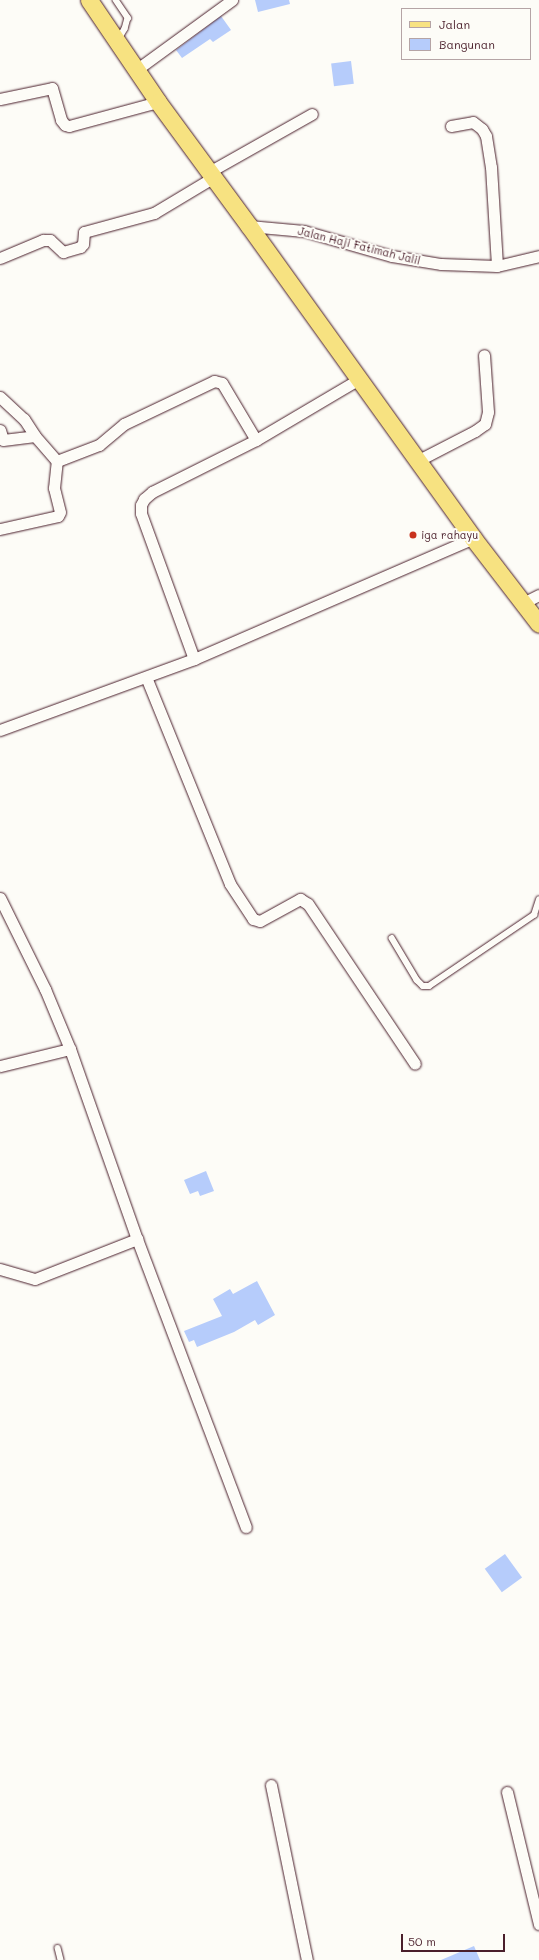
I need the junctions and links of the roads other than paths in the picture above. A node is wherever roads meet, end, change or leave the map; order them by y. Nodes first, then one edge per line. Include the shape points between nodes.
1 (89, 0) edge
2 (116, 0) edge
3 (232, 0) edge
4 (117, 42) junction
5 (136, 70) junction
6 (0, 99) edge
7 (158, 102) junction
8 (312, 114) dead end
9 (451, 126) dead end
10 (211, 174) junction
11 (249, 226) junction
12 (539, 256) edge
13 (0, 258) edge
14 (497, 266) junction
15 (484, 355) dead end
16 (359, 380) junction
17 (0, 396) edge
18 (0, 430) edge
19 (36, 436) junction
20 (256, 440) junction
21 (57, 461) junction
22 (418, 461) junction
23 (0, 530) edge
24 (473, 538) junction
25 (539, 595) edge
26 (523, 603) junction
27 (539, 624) edge
28 (194, 659) junction
29 (146, 677) junction
30 (0, 730) edge
31 (0, 898) edge
32 (539, 900) edge
33 (392, 938) dead end
34 (70, 1050) junction
35 (415, 1064) dead end
36 (0, 1066) edge
37 (137, 1239) junction
38 (0, 1269) edge
39 (246, 1528) dead end
40 (271, 1785) dead end
41 (507, 1792) dead end
42 (539, 1924) edge
43 (58, 1948) dead end
44 (61, 1960) edge
45 (307, 1960) edge

1 - 4 main road
2 - 4 lane via 128,18
3 - 5 street
4 - 5 main road
5 - 7 main road
6 - 7 street via 52,88 60,120 68,126
7 - 10 main road
8 - 10 street
9 - 14 street via 473,122 486,136 491,168
10 - 11 main road
10 - 13 street via 154,213 84,232 84,244 80,247 63,252 50,240 42,240
11 - 14 street, Jalan Haji Fatimah Jalil via 304,231 392,256 416,260 441,264
11 - 16 main road
12 - 14 street, Jalan Haji Fatimah Jalil
15 - 22 street via 488,412 485,424
16 - 20 street
16 - 22 main road
17 - 19 street via 18,412
18 - 19 street via 3,440
19 - 21 street
20 - 21 street via 222,383 216,380 124,424 99,445
20 - 28 street via 152,492 141,505 141,513
21 - 23 street via 54,488 60,512 58,516
22 - 24 main road
24 - 26 main road
24 - 28 street
25 - 26 street
26 - 27 main road
28 - 29 street
29 - 30 street
29 - 35 street via 230,884 253,919 260,921 300,899 308,904
31 - 34 street via 45,989
32 - 33 lane via 534,914 429,986 423,986 417,980
34 - 36 street
34 - 37 street
37 - 38 street via 35,1279
37 - 39 street
40 - 45 street
41 - 42 street
43 - 44 lane

